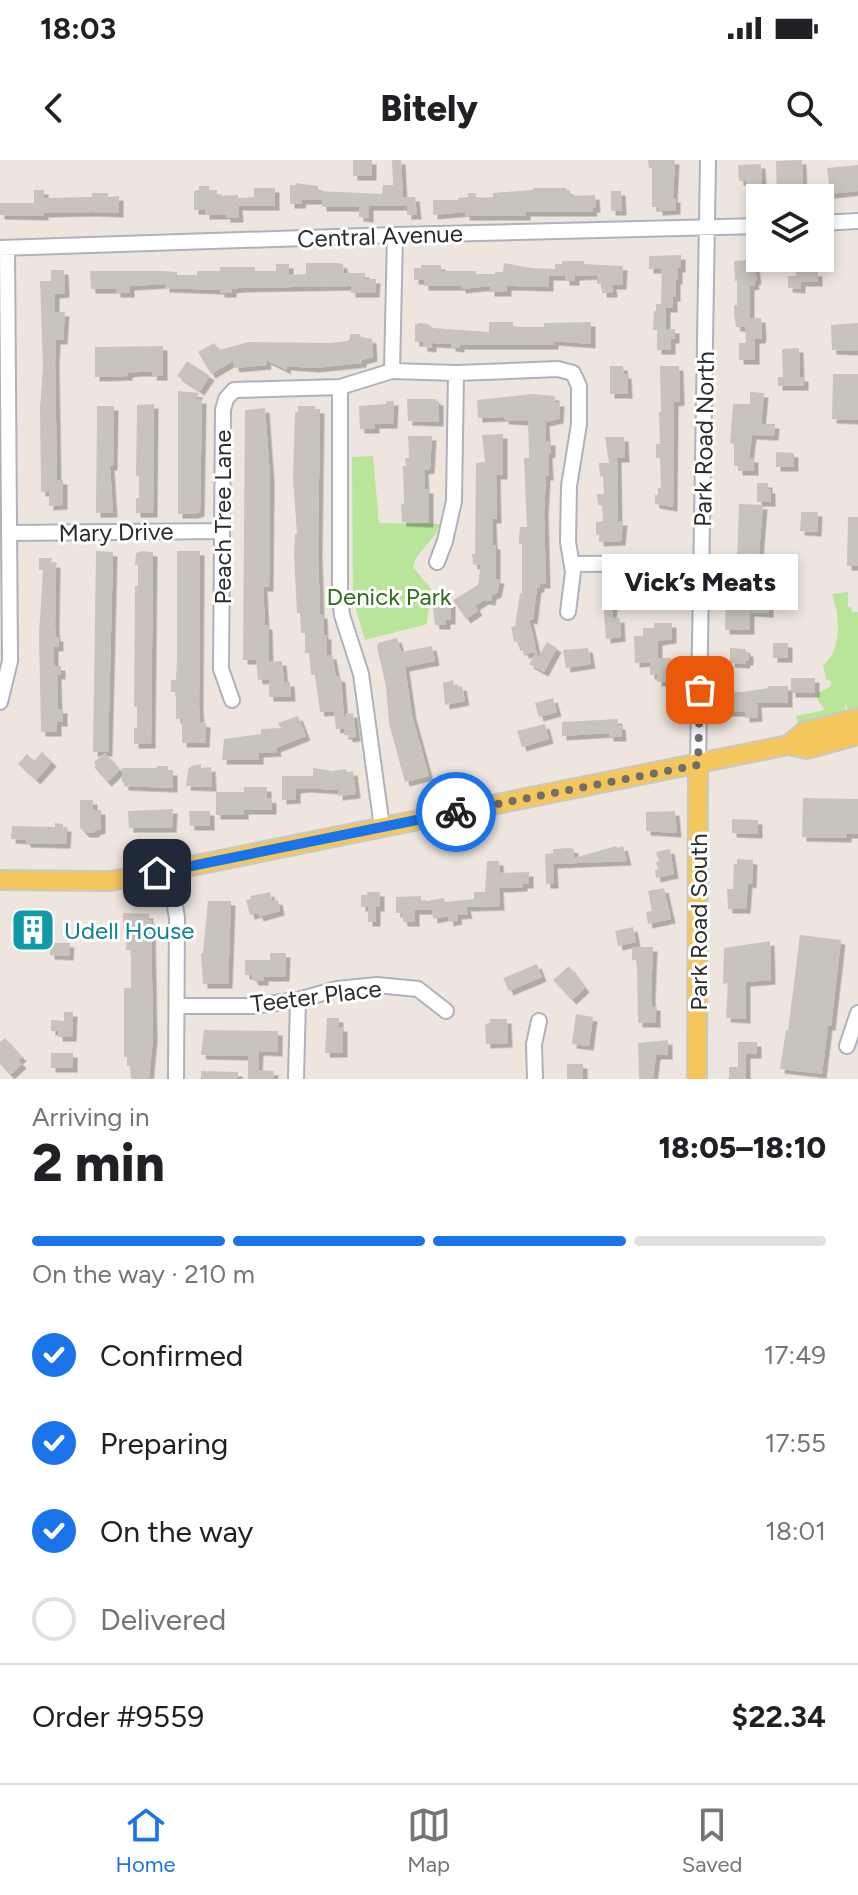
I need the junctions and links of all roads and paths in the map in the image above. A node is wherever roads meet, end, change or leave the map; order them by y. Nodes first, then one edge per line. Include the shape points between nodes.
1 (708, 160) edge
2 (858, 221) edge
3 (834, 222) edge
4 (746, 227) edge
5 (707, 229) junction
6 (395, 235) junction
7 (4, 248) edge
8 (392, 371) junction
9 (456, 373) junction
10 (340, 387) junction
11 (222, 531) junction
12 (9, 533) junction
13 (437, 562) dead end
14 (702, 563) junction
15 (573, 564) junction
16 (4, 595) edge
17 (568, 612) dead end
18 (232, 700) dead end
19 (0, 702) edge
20 (858, 718) edge
21 (858, 735) edge
22 (788, 745) junction
23 (698, 765) junction
24 (382, 827) junction
25 (169, 871) junction
26 (0, 880) edge
27 (298, 1000) junction
28 (177, 1006) junction
29 (446, 1011) dead end
30 (858, 1013) edge
31 (539, 1021) dead end
32 (847, 1046) dead end
33 (176, 1079) edge
34 (296, 1079) edge
35 (535, 1079) edge
36 (697, 1079) edge

1 - 5 street, Park Road North
2 - 3 street
4 - 5 street, Central Avenue
5 - 6 street, Central Avenue
5 - 14 street, Park Road North
6 - 7 street, Central Avenue
6 - 8 street
7 - 12 street
8 - 9 street, Peach Tree Lane
8 - 10 street, Peach Tree Lane
9 - 13 street via 454,501
9 - 15 street, Peach Tree Lane via 573,373 579,386 579,424 569,486
10 - 11 street, Peach Tree Lane via 234,390 226,399
10 - 24 street via 340,595 361,674
11 - 12 street, Mary Drive
11 - 18 street, Peach Tree Lane via 221,669
12 - 16 street
14 - 15 street
14 - 23 street, Park Road North
15 - 17 street, Peach Tree Lane
16 - 19 street via 10,661
20 - 22 main road via 804,732
21 - 22 main road via 807,749
22 - 23 main road
23 - 24 main road
23 - 36 main road, Park Road South
24 - 25 main road
25 - 26 main road via 109,881
25 - 28 street via 177,918
27 - 28 street, Teeter Place
27 - 29 street, Teeter Place via 377,985 418,989
27 - 34 street
28 - 33 street
30 - 32 street
31 - 35 street

